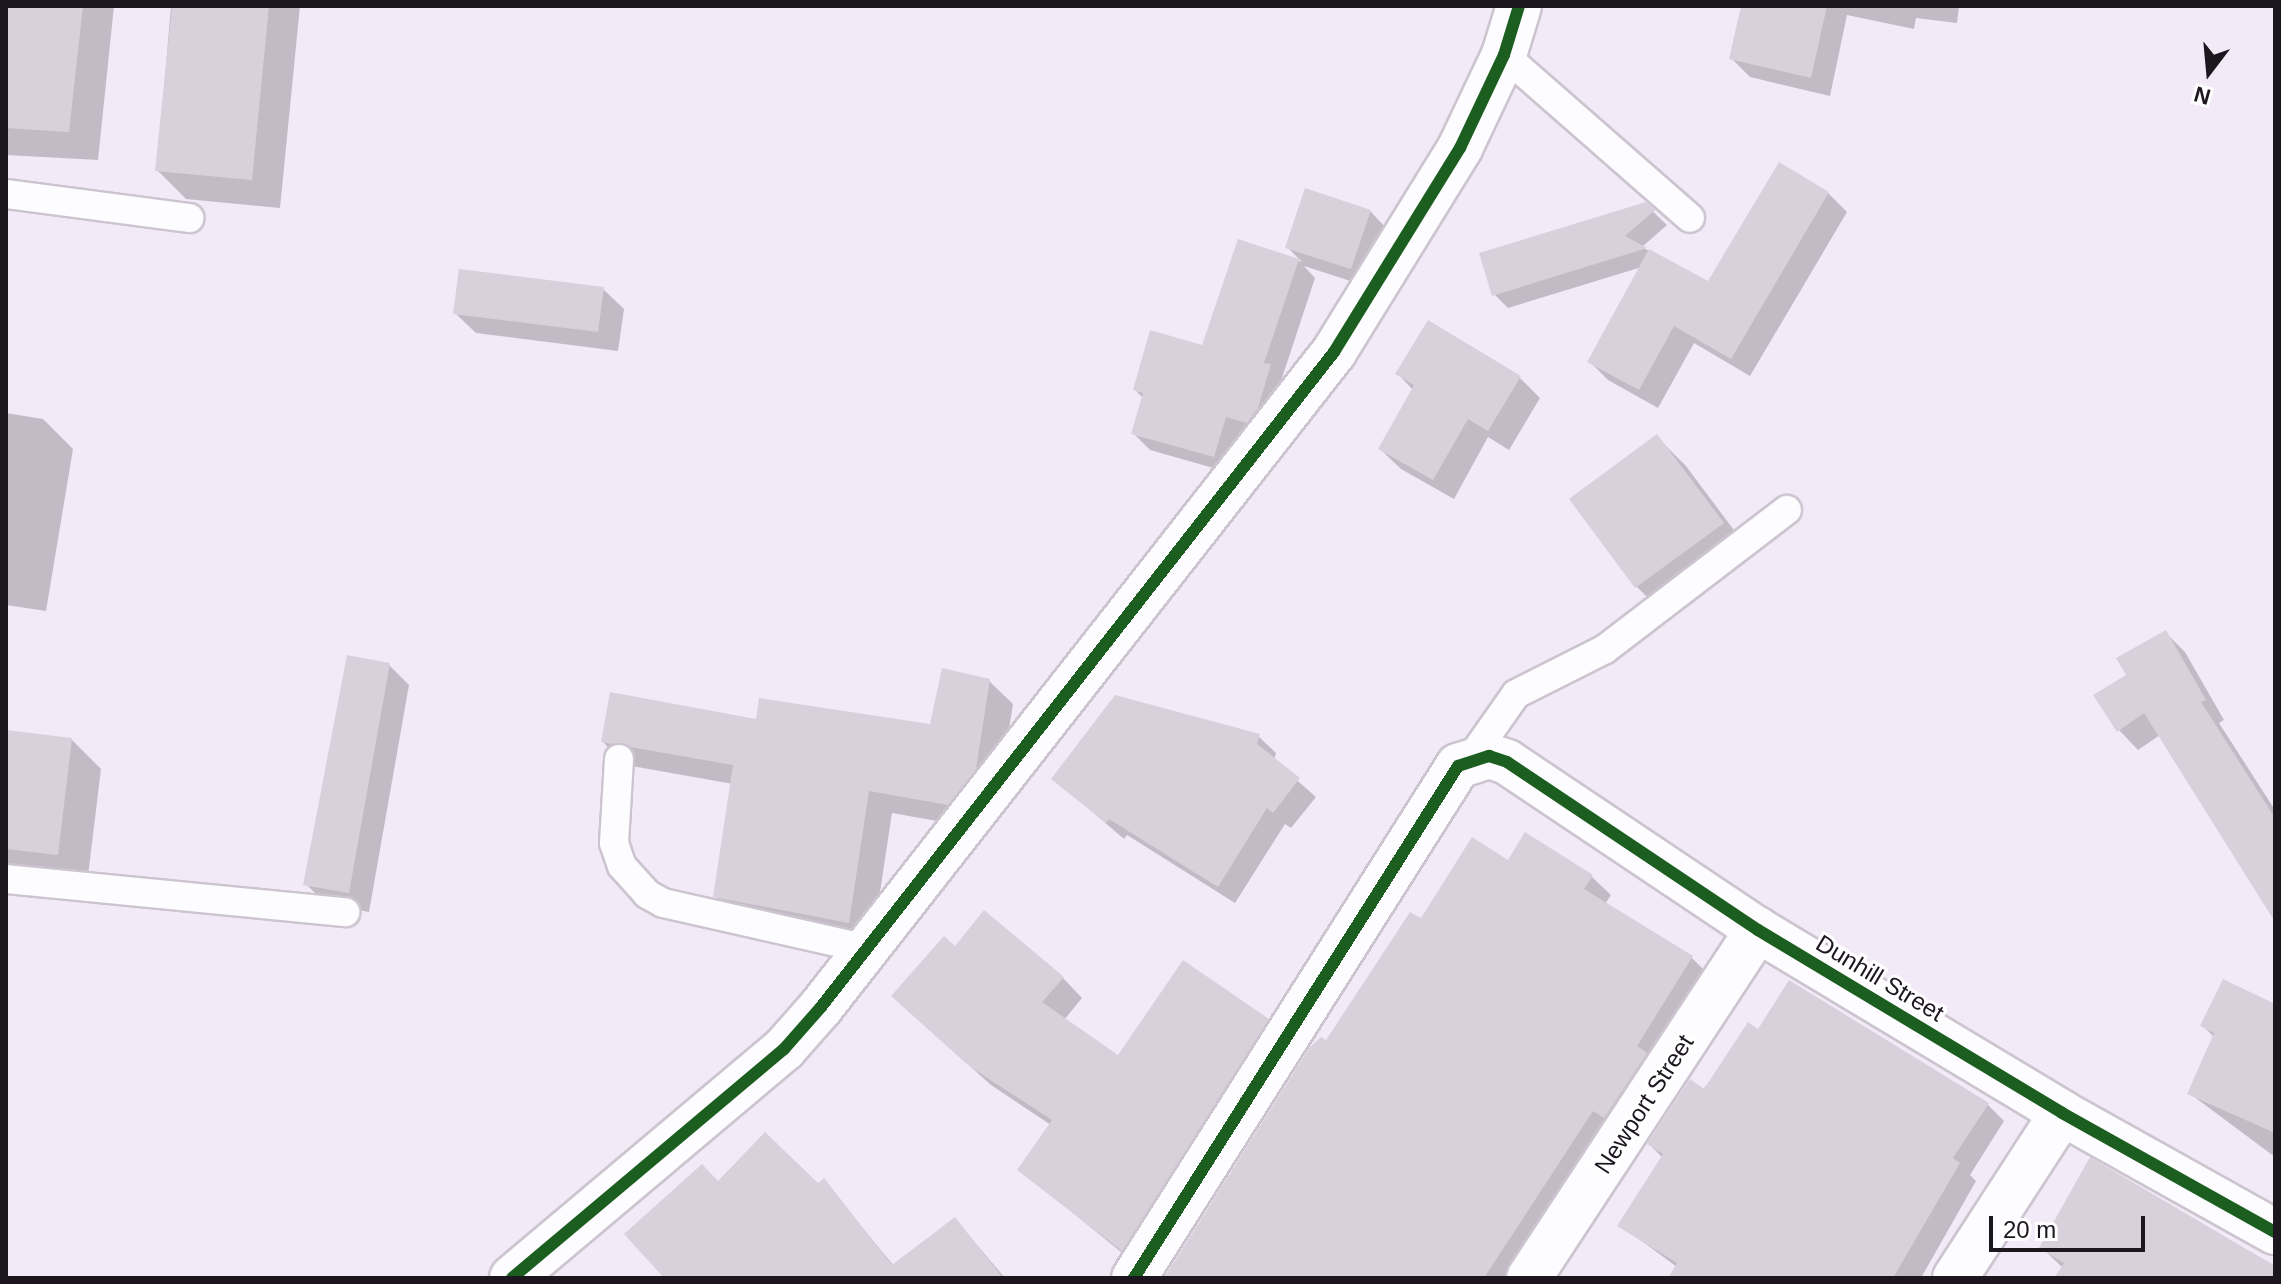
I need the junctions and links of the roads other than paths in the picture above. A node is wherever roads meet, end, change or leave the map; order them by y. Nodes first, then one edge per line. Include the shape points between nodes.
1 (1519, 6) edge
2 (1504, 55) junction
3 (6, 194) edge
4 (189, 218) dead end
5 (1690, 218) dead end
6 (1787, 510) dead end
7 (1471, 758) junction
8 (619, 759) dead end
9 (6, 879) edge
10 (345, 912) dead end
11 (1758, 930) junction
12 (867, 949) junction
13 (2062, 1113) junction
14 (2275, 1232) edge
15 (512, 1278) edge
16 (1134, 1278) edge
17 (1529, 1278) edge
18 (1955, 1278) edge

1 - 2 street
2 - 5 lane
2 - 12 street via 1460,148 1334,352
3 - 4 lane
6 - 7 lane via 1605,649 1516,694
7 - 11 street, Dunhill Street via 1507,762
7 - 16 street via 1458,766
8 - 12 lane via 614,843 622,866 647,894 663,903
9 - 10 lane
11 - 13 street, Dunhill Street
11 - 17 street, Newport Street
12 - 15 street via 784,1049
13 - 14 street, Dunhill Street
13 - 18 street

